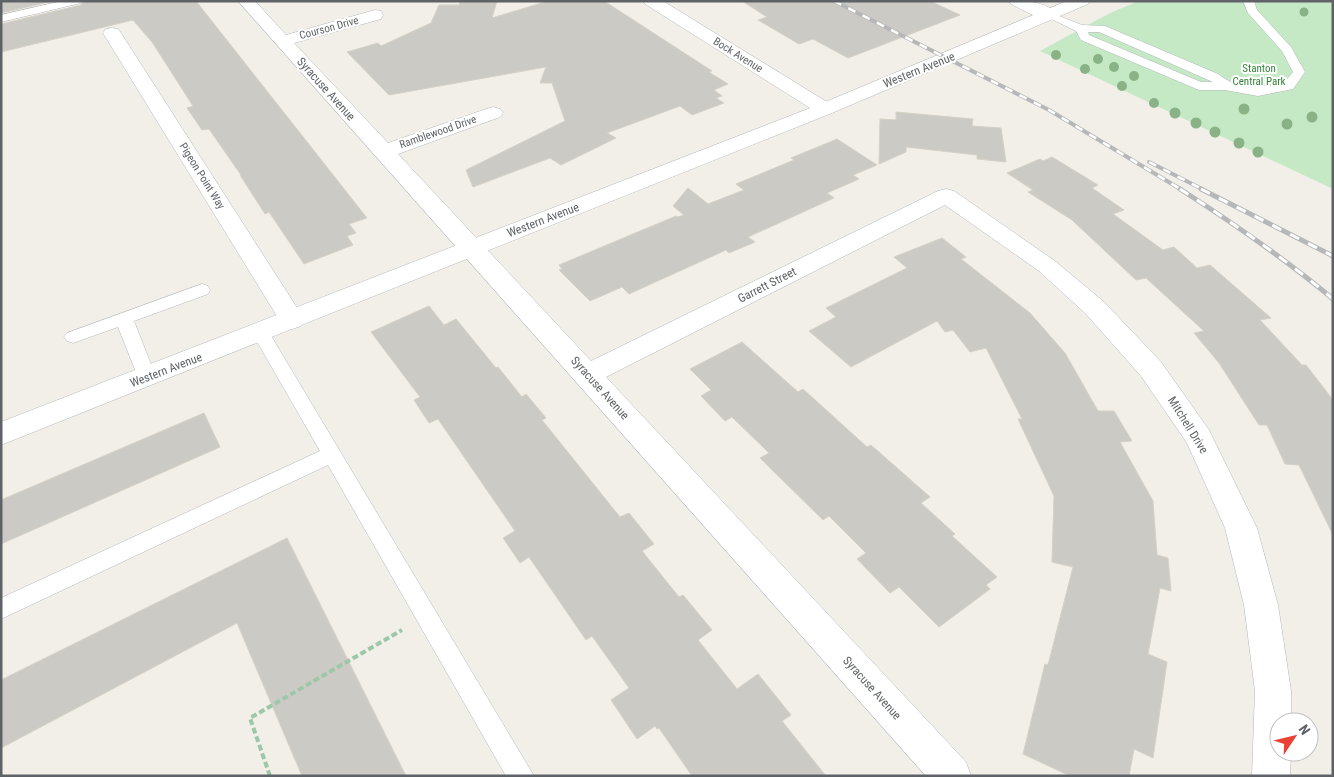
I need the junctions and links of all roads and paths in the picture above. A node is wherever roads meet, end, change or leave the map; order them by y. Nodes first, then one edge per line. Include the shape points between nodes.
1 (77, 1) edge
2 (246, 1) edge
3 (651, 1) edge
4 (1017, 1) edge
5 (1082, 1) edge
6 (1248, 1) edge
7 (375, 15) dead end
8 (1049, 15) junction
9 (1, 19) edge
10 (112, 33) dead end
11 (283, 41) junction
12 (825, 109) junction
13 (493, 113) dead end
14 (383, 152) junction
15 (946, 196) joint
16 (471, 248) junction
17 (202, 290) dead end
18 (124, 319) junction
19 (292, 320) junction
20 (261, 332) junction
21 (73, 337) dead end
22 (588, 374) junction
23 (147, 377) junction
24 (1, 434) edge
25 (332, 454) junction
26 (1, 608) edge
27 (428, 615) junction
28 (270, 776) edge
29 (522, 776) edge
30 (952, 776) edge
31 (1271, 776) edge

1 - 9 lane
2 - 11 street, Syracuse Avenue
3 - 12 street, Bock Avenue
4 - 8 street
5 - 8 street, Western Avenue
6 - 8 lane via 1252,12 1287,50 1299,72 1288,86 1258,92 1225,86 1199,86 1085,37 1080,29
7 - 11 street, Courson Drive
8 - 12 street, Western Avenue
10 - 19 street, Pigeon Point Way
11 - 14 street, Syracuse Avenue
12 - 16 street, Western Avenue
13 - 14 street, Ramblewood Drive
14 - 16 street, Syracuse Avenue
15 - 22 street, Garrett Street
15 - 31 street, Mitchell Drive via 1047,266 1095,308 1151,369 1199,438 1241,528 1261,605 1273,691
16 - 19 street, Western Avenue
16 - 22 street, Syracuse Avenue
17 - 18 lane
18 - 21 lane
18 - 23 lane
19 - 20 street, Western Avenue
20 - 23 street, Western Avenue
20 - 25 lane
22 - 30 street, Syracuse Avenue
23 - 24 street, Western Avenue
25 - 26 lane
25 - 27 lane
27 - 28 path via 250,718
27 - 29 lane

